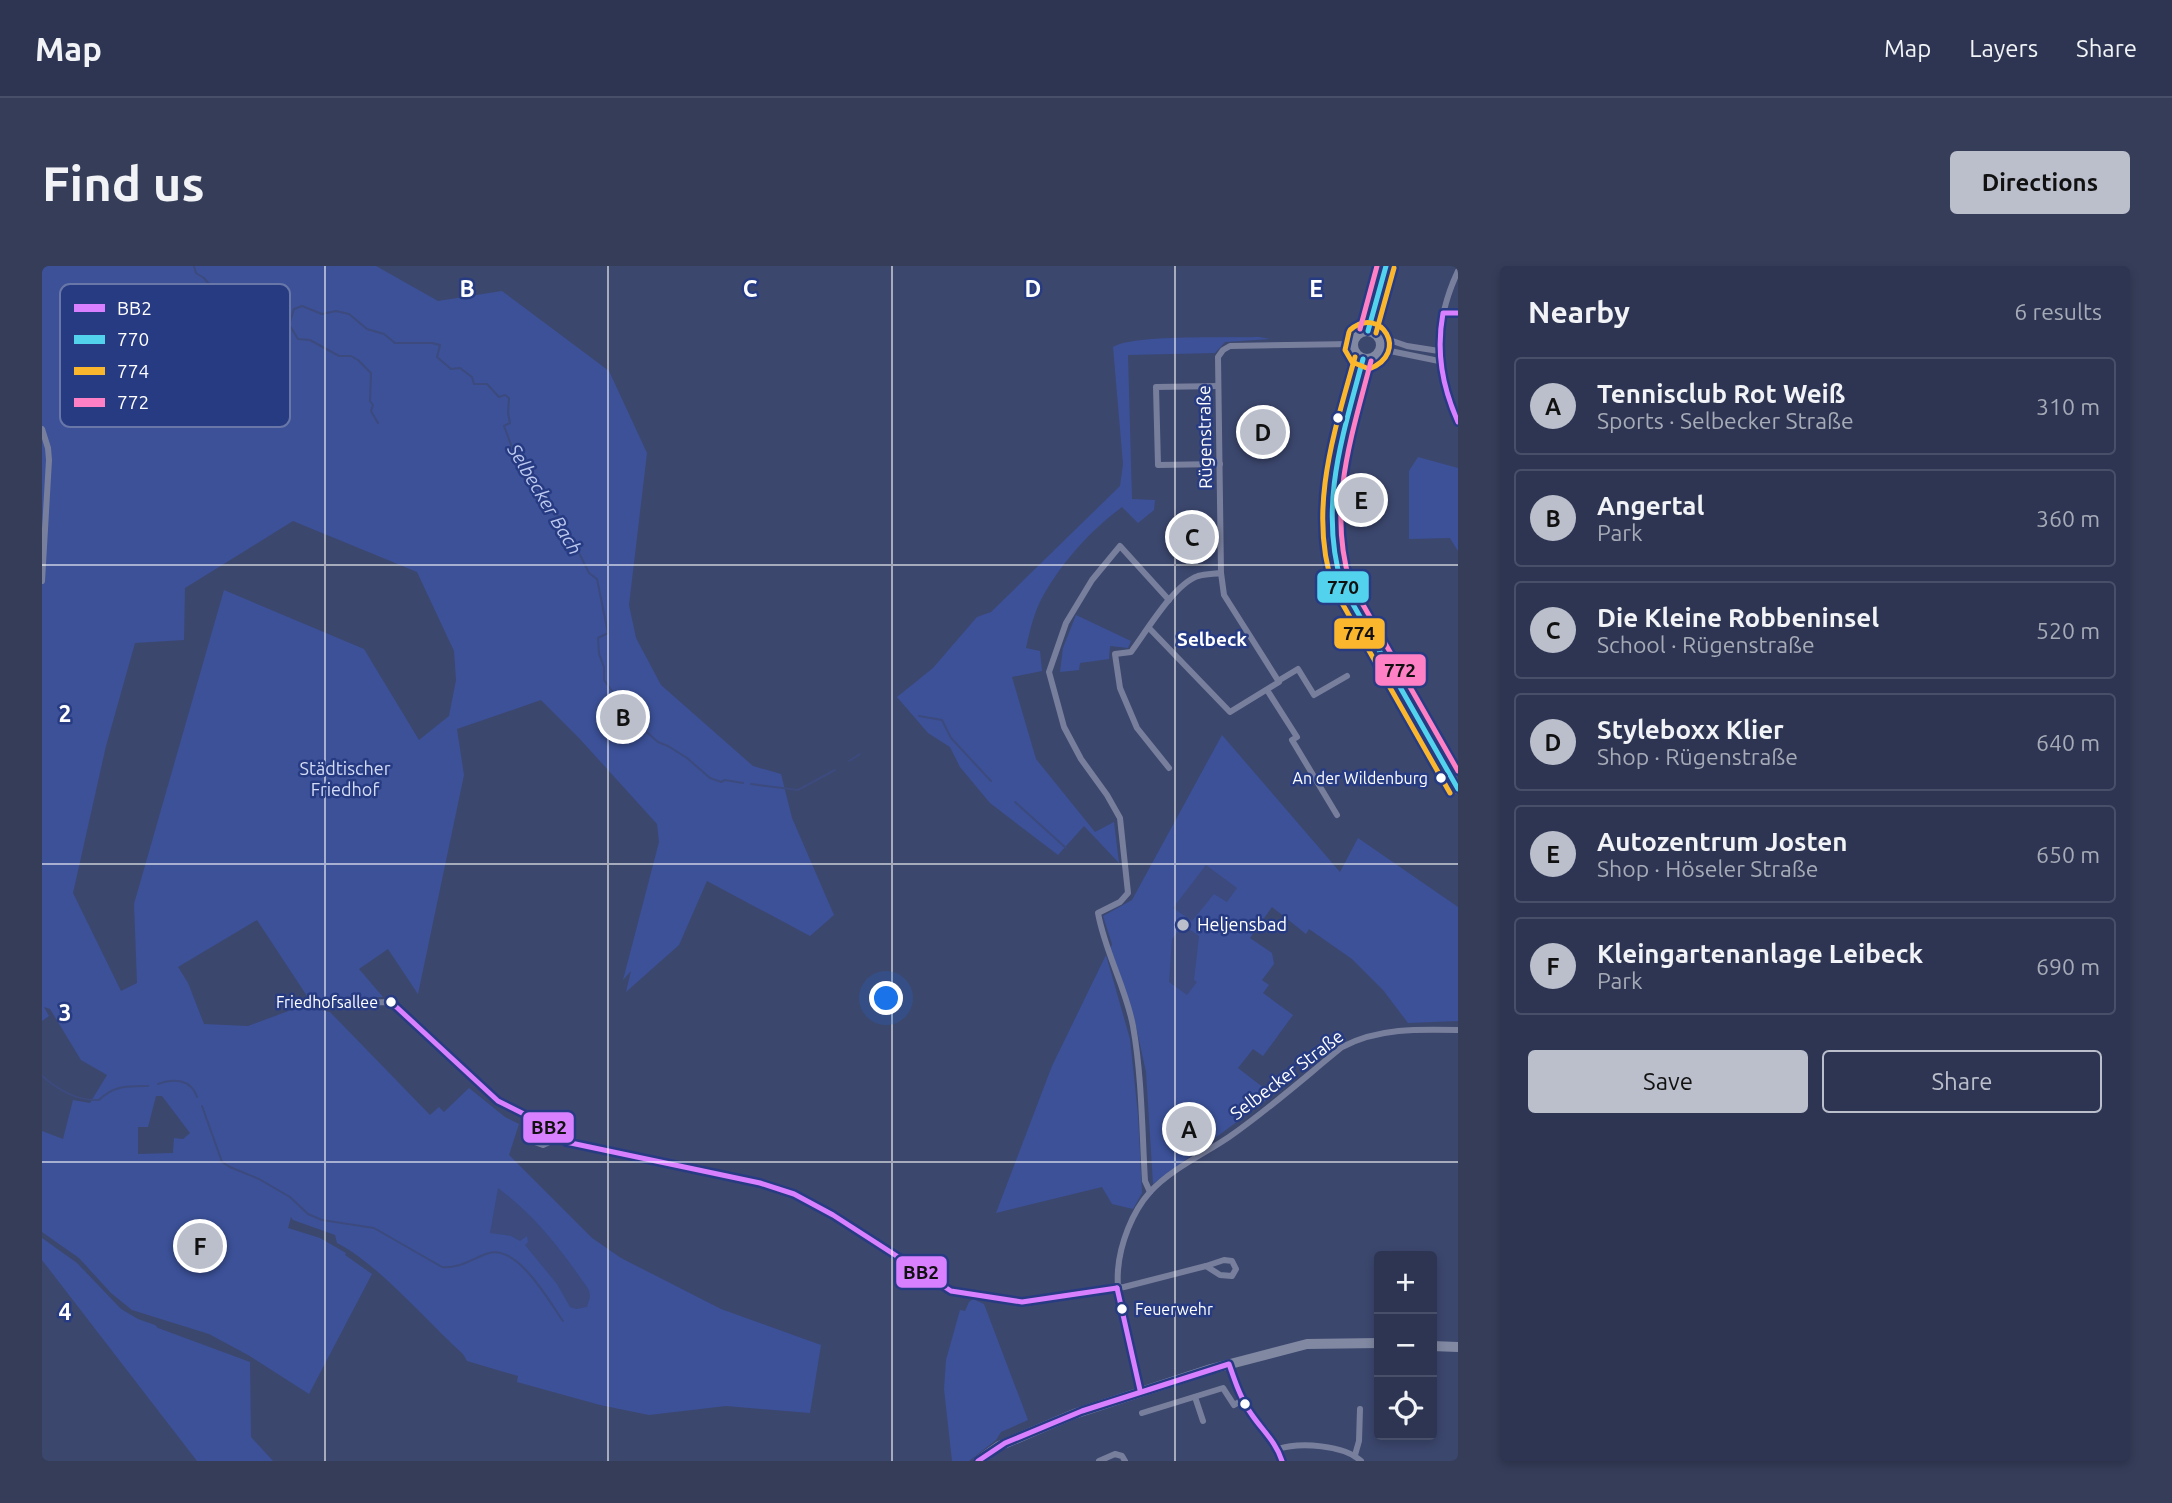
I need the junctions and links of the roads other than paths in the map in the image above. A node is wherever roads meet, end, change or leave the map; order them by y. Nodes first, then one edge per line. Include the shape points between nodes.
1 (1386, 266) edge
2 (1458, 271) edge
3 (1443, 313) junction
4 (1458, 313) edge
5 (1373, 333) junction
6 (1353, 344) junction
7 (1379, 354) junction
8 (1439, 356) junction
9 (1363, 359) junction
10 (1218, 386) junction
11 (1458, 422) edge
12 (42, 429) edge
13 (1220, 464) junction
14 (1221, 573) junction
15 (42, 581) edge
16 (1169, 600) junction
17 (1149, 628) junction
18 (1346, 676) dead end
19 (1279, 682) junction
20 (1267, 690) junction
21 (1169, 768) dead end
22 (1458, 789) edge
23 (1337, 815) dead end
24 (320, 1004) dead end
25 (1458, 1030) edge
26 (533, 1119) junction
27 (558, 1138) junction
28 (1150, 1192) junction
29 (1206, 1266) dead end
30 (1118, 1288) junction
31 (1374, 1343) edge
32 (1437, 1346) edge
33 (1458, 1347) edge
34 (1229, 1364) junction
35 (1140, 1390) junction
36 (1195, 1397) junction
37 (1244, 1399) junction
38 (1360, 1409) dead end
39 (1142, 1413) dead end
40 (1203, 1421) dead end
41 (1280, 1455) edge
42 (1355, 1455) junction
43 (978, 1461) edge
44 (1099, 1461) edge
45 (1125, 1461) edge
46 (1272, 1461) edge
47 (1361, 1461) edge

1 - 5 main road
2 - 3 street
3 - 4 street
3 - 8 street
5 - 6 main road via 1359,334
5 - 7 main road via 1381,343
5 - 8 street
6 - 9 main road
6 - 10 street, Rügenstraße via 1230,346 1218,356
7 - 8 street
7 - 9 main road
8 - 11 street
9 - 22 main road via 1334,486 1331,543 1335,569
10 - 13 street, Rügenstraße
10 - 13 street via 1156,387 1158,465
12 - 15 street via 49,460
13 - 14 street, Rügenstraße
14 - 16 street via 1196,576
14 - 19 street, Rügenstraße via 1224,595
16 - 17 street
16 - 28 street via 1120,546 1066,623 1049,672 1064,727 1119,818 1128,893 1098,913 1133,1024 1145,1181
17 - 20 street via 1230,712
17 - 21 street via 1131,652 1115,654 1120,688 1137,727
18 - 19 street via 1314,695 1298,669
19 - 20 street
20 - 23 street
24 - 26 street via 395,1003 491,1095
25 - 28 street, Selbecker Straße via 1380,1033 1342,1047
26 - 27 street via 546,1124
26 - 27 street via 527,1130 531,1141 543,1145
27 - 30 street via 794,1194 958,1293 1022,1302
28 - 30 street, Selbecker Straße via 1121,1249
29 - 30 street
30 - 35 street, Selbecker Straße
31 - 34 main road via 1307,1344
32 - 33 main road
34 - 35 main road
34 - 37 street
35 - 43 main road via 1043,1426
36 - 37 street via 1223,1388 1234,1405
36 - 39 street
36 - 40 street
37 - 41 street
38 - 42 street
41 - 42 street via 1301,1444
41 - 46 street
42 - 47 street
44 - 45 street via 1115,1454

